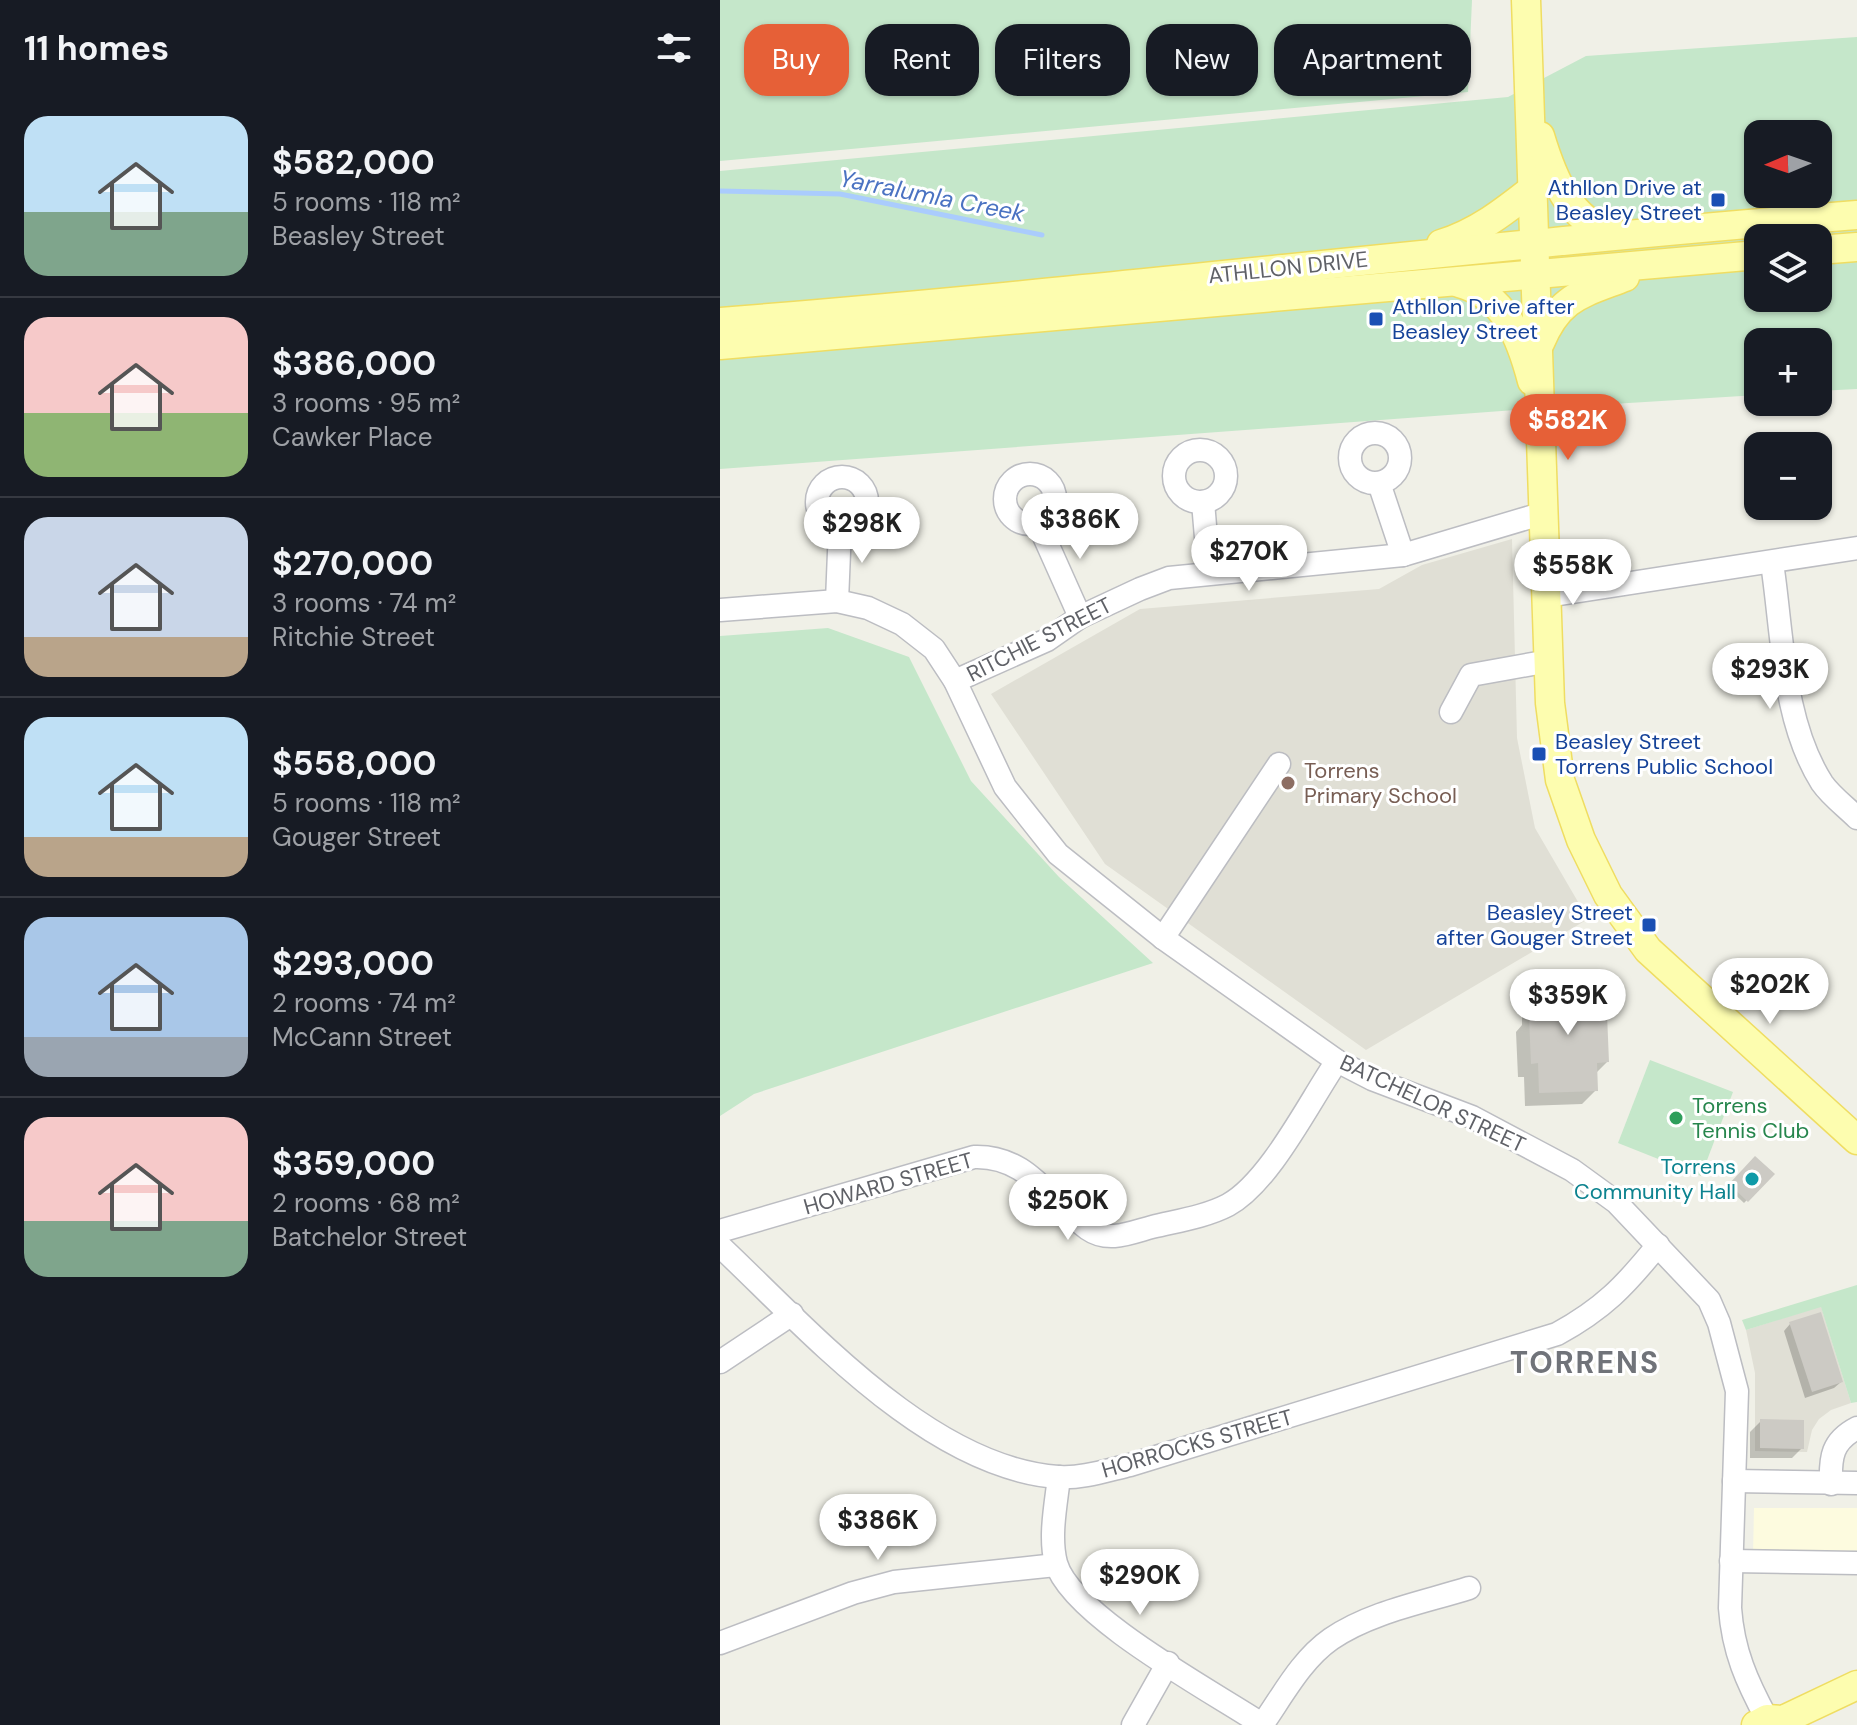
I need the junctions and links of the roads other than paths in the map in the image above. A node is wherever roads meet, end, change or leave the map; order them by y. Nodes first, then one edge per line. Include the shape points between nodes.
1 (1526, 0) edge
2 (1530, 92) junction
3 (1534, 188) junction
4 (1857, 215) edge
5 (1615, 235) junction
6 (1536, 243) junction
7 (1857, 247) edge
8 (1832, 249) edge
9 (1402, 255) junction
10 (1744, 256) edge
11 (1655, 264) junction
12 (1538, 275) junction
13 (1459, 283) junction
14 (720, 322) edge
15 (1540, 343) junction
16 (720, 345) edge
17 (1541, 413) junction
18 (1379, 483) dead end
19 (1203, 502) dead end
20 (1544, 513) junction
21 (1038, 523) dead end
22 (840, 528) dead end
23 (1857, 548) edge
24 (1403, 555) junction
25 (1772, 563) junction
26 (1209, 573) junction
27 (1547, 596) junction
28 (837, 601) junction
29 (720, 610) edge
30 (1080, 617) junction
31 (1549, 661) junction
32 (955, 681) junction
33 (1451, 712) dead end
34 (1279, 764) dead end
35 (1857, 818) edge
36 (1163, 938) junction
37 (1337, 1061) junction
38 (1857, 1140) edge
39 (720, 1231) edge
40 (1658, 1245) junction
41 (720, 1246) edge
42 (792, 1314) junction
43 (720, 1362) edge
44 (1857, 1428) edge
45 (1059, 1477) junction
46 (1734, 1481) junction
47 (1857, 1483) edge
48 (1831, 1484) junction
49 (1731, 1561) junction
50 (1857, 1563) edge
51 (1056, 1565) junction
52 (1469, 1588) dead end
53 (720, 1643) edge
54 (1168, 1663) junction
55 (1857, 1664) edge
56 (1857, 1685) edge
57 (1761, 1722) edge
58 (1133, 1725) edge
59 (1262, 1725) edge

1 - 2 main road
2 - 3 main road
2 - 5 main road via 1546,154 1573,209 1594,228
3 - 6 main road
3 - 9 main road via 1463,237
4 - 5 main road, ATHLLON DRIVE
5 - 6 main road, ATHLLON DRIVE
6 - 9 main road, ATHLLON DRIVE
6 - 12 main road
7 - 8 main road
9 - 14 main road, ATHLLON DRIVE via 1021,298
10 - 11 main road, ATHLLON DRIVE
11 - 12 main road, ATHLLON DRIVE
11 - 15 main road via 1576,295 1551,317
12 - 13 main road, ATHLLON DRIVE
12 - 15 main road
13 - 16 main road, ATHLLON DRIVE
13 - 17 main road via 1479,288 1507,318
15 - 17 main road
17 - 20 main road
18 - 24 street
19 - 26 street
20 - 24 street, RITCHIE STREET
20 - 27 main road
21 - 30 street
22 - 28 street
23 - 25 street
24 - 26 street, RITCHIE STREET
25 - 27 street
25 - 35 street via 1792,707 1803,746 1824,785
26 - 30 street, RITCHIE STREET via 1169,578
27 - 31 main road
28 - 29 street, BATCHELOR STREET
28 - 32 street, BATCHELOR STREET via 902,624 934,649
30 - 32 street, RITCHIE STREET via 1047,640
31 - 33 street via 1471,675
31 - 38 main road via 1560,780 1608,895 1648,950
32 - 36 street, BATCHELOR STREET via 1005,787 1034,828 1083,878
34 - 36 street
36 - 37 street, BATCHELOR STREET
37 - 39 street, HOWARD STREET via 1255,1185 1227,1205 1197,1216 1109,1238 1088,1229 1010,1161 993,1156 974,1157
37 - 40 street, BATCHELOR STREET via 1472,1117 1572,1170 1616,1202
40 - 45 street, HORROCKS STREET via 1620,1292 1557,1334 1130,1465
40 - 46 street, BATCHELOR STREET via 1709,1300 1719,1323 1737,1391
41 - 42 street, HORROCKS STREET
42 - 43 street
42 - 45 street, HORROCKS STREET via 933,1434 979,1457
44 - 48 street via 1833,1448
45 - 51 street
46 - 48 street
46 - 49 street, BATCHELOR STREET
47 - 48 street
49 - 50 street
49 - 57 street, BATCHELOR STREET via 1732,1642
51 - 53 street via 894,1582
51 - 54 street via 1090,1609
52 - 59 street via 1363,1622 1331,1639 1305,1662
54 - 58 street
54 - 59 street
55 - 57 main road via 1778,1703
56 - 57 main road via 1783,1720

